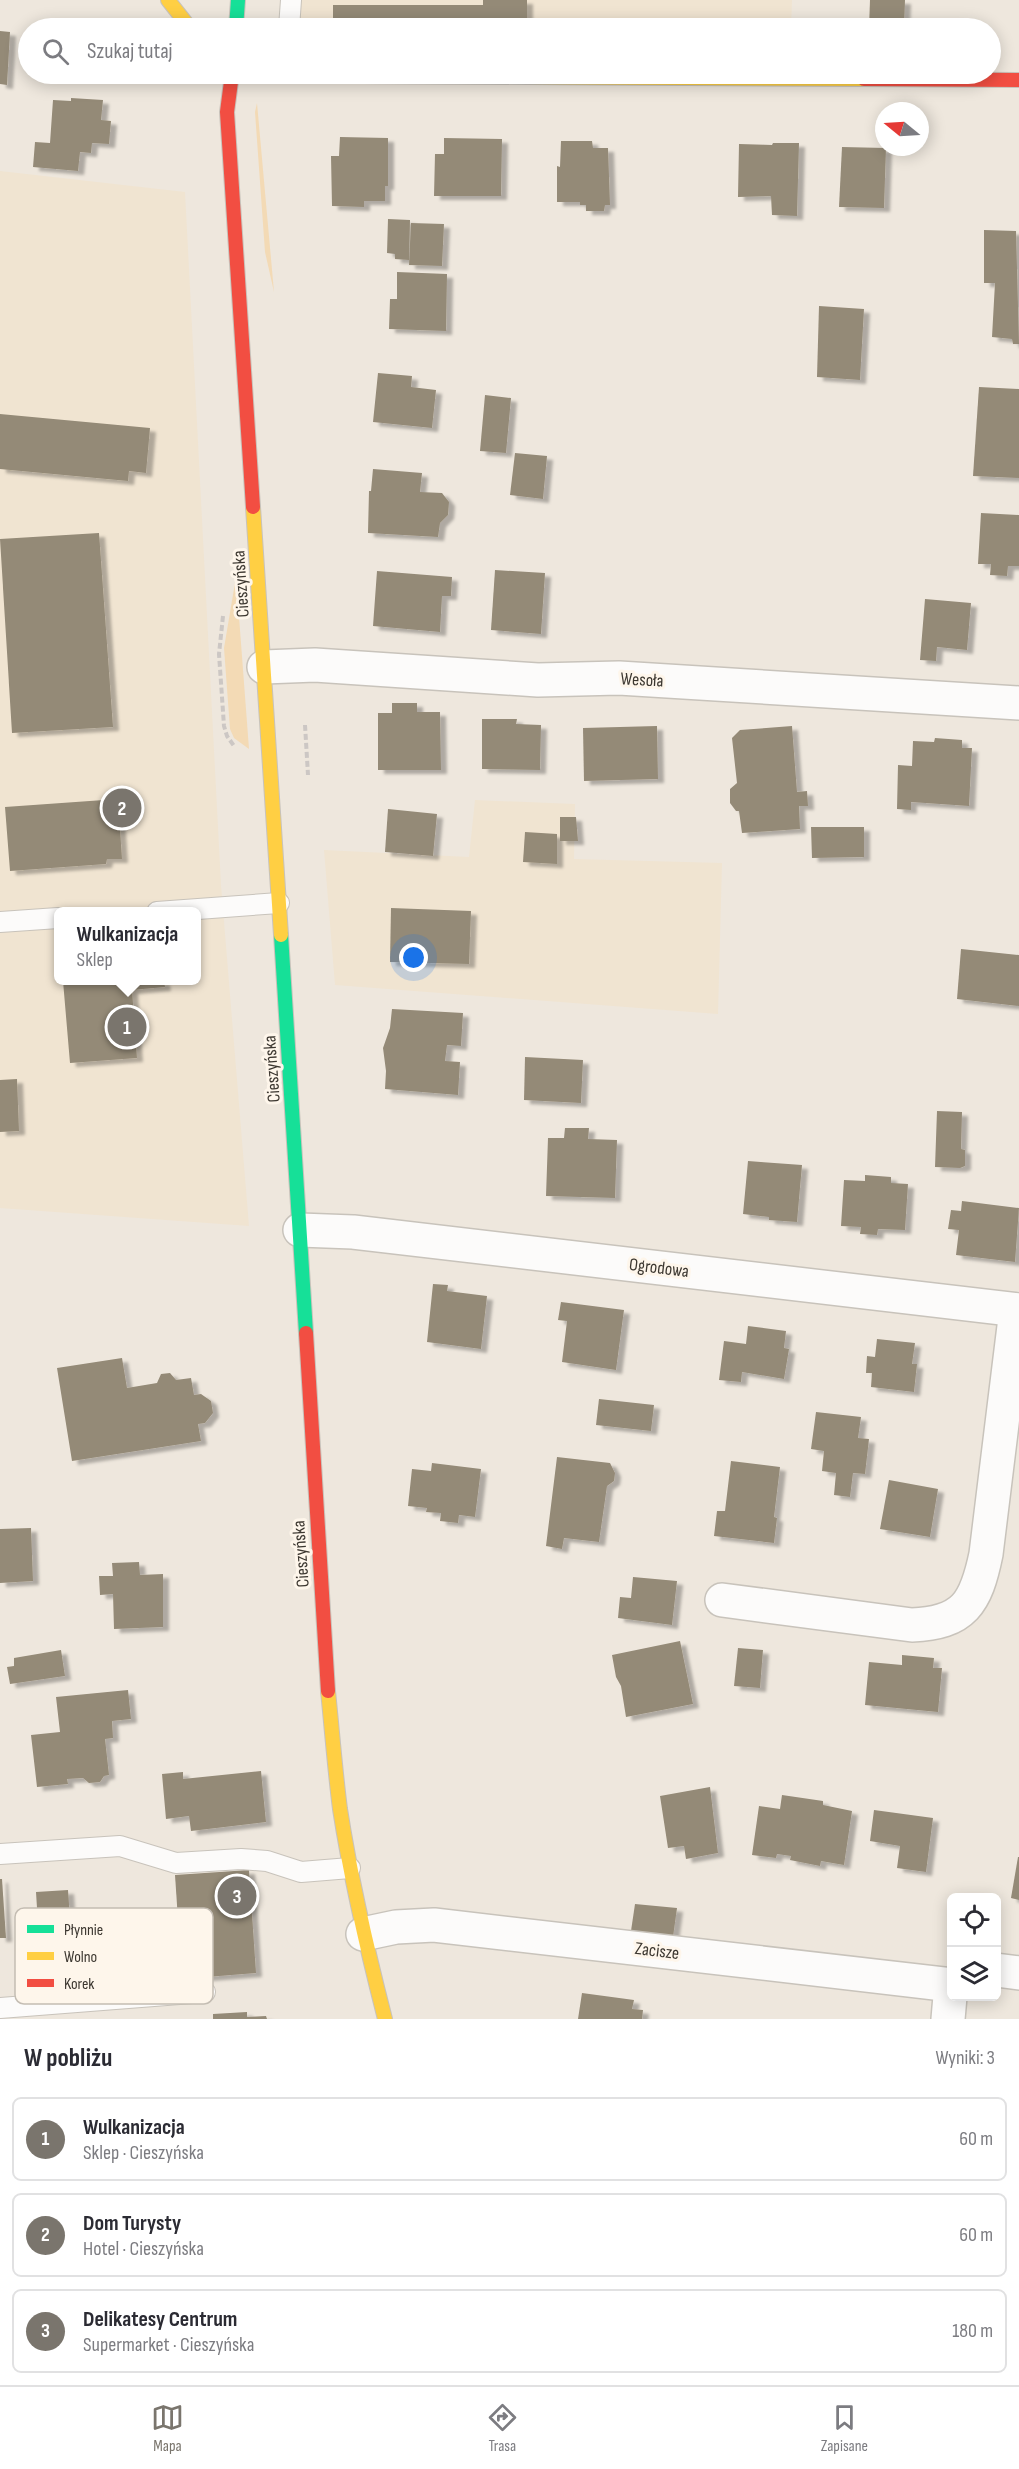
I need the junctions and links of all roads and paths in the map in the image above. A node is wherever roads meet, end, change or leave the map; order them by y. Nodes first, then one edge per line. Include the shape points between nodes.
1 (168, 0) edge
2 (238, 0) edge
3 (291, 0) edge
4 (182, 18) edge
5 (237, 18) edge
6 (290, 18) edge
7 (1001, 80) edge
8 (1019, 80) edge
9 (217, 84) edge
10 (231, 84) edge
11 (227, 112) junction
12 (264, 667) junction
13 (1019, 703) edge
14 (308, 752) dead end
15 (308, 782) dead end
16 (279, 903) junction
17 (201, 909) edge
18 (54, 918) edge
19 (0, 922) edge
20 (300, 1230) junction
21 (1017, 1310) edge
22 (722, 1600) dead end
23 (0, 1854) edge
24 (350, 1868) junction
25 (363, 1934) junction
26 (1001, 1971) edge
27 (1019, 1973) edge
28 (947, 1985) edge
29 (950, 2001) edge
30 (51, 2004) edge
31 (0, 2008) edge
32 (385, 2019) edge
33 (948, 2019) edge

1 - 4 main road
2 - 5 main road
3 - 6 lane
7 - 8 main road
9 - 11 main road, Cieszyńska
10 - 11 main road, Cieszyńska
11 - 12 main road, Cieszyńska
12 - 13 street, Wesoła via 315,665 555,681 619,678
12 - 16 main road, Cieszyńska
14 - 15 path
16 - 17 lane
16 - 20 main road, Cieszyńska
18 - 19 lane
20 - 21 street, Ogrodowa via 353,1232
20 - 24 main road, Cieszyńska via 326,1674
21 - 22 street via 981,1580 972,1599 956,1616 933,1624 912,1625
23 - 24 lane via 120,1846 176,1863 241,1859 267,1861 302,1872
24 - 25 main road, Cieszyńska
25 - 28 street, Zacisze via 434,1925
25 - 32 main road, Cieszyńska
26 - 27 street
29 - 33 street
30 - 31 lane

